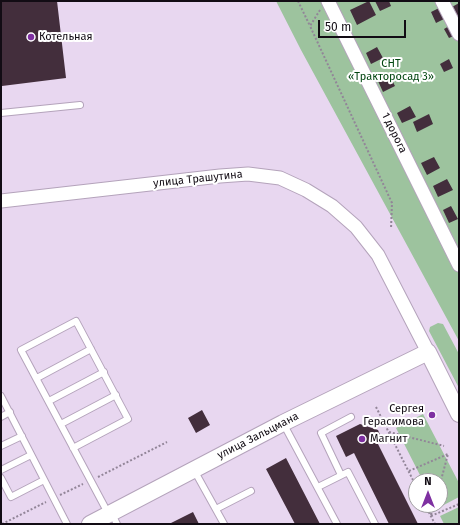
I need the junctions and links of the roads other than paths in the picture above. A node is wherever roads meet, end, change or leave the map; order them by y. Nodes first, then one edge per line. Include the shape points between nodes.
1 (442, 1) edge
2 (325, 4) edge
3 (459, 34) edge
4 (80, 105) dead end
5 (1, 113) edge
6 (1, 201) edge
7 (459, 265) edge
8 (91, 349) junction
9 (428, 352) junction
10 (104, 372) junction
11 (37, 378) junction
12 (116, 395) junction
13 (1, 396) edge
14 (48, 401) junction
15 (10, 412) junction
16 (459, 414) edge
17 (1, 417) edge
18 (350, 417) dead end
19 (283, 423) junction
20 (61, 424) junction
21 (22, 436) junction
22 (1, 446) edge
23 (73, 448) junction
24 (31, 455) junction
25 (1, 470) edge
26 (194, 470) junction
27 (341, 475) junction
28 (1, 478) edge
29 (44, 480) junction
30 (318, 487) junction
31 (251, 492) dead end
32 (216, 509) junction
33 (112, 517) edge
34 (66, 524) edge
35 (90, 524) edge
36 (224, 524) edge
37 (337, 524) edge
38 (375, 524) edge

1 - 3 street
2 - 7 street, 1 дорога
4 - 5 lane
6 - 9 street, улица Трашутина via 220,176 248,174 280,178 332,206 356,227 378,255
8 - 10 lane
8 - 11 lane
8 - 11 lane via 76,321 21,350
9 - 16 street
9 - 19 street, улица Зальцмана
10 - 12 lane
10 - 14 lane
11 - 14 lane
12 - 20 lane
12 - 23 lane via 128,419
13 - 15 lane
14 - 20 lane
15 - 17 lane
15 - 21 lane
18 - 27 lane via 320,433
19 - 26 street, улица Зальцмана
19 - 30 lane
20 - 23 lane
21 - 22 lane
21 - 24 lane
23 - 33 lane
24 - 25 lane
24 - 29 lane
26 - 32 lane
26 - 33 street, улица Зальцмана
27 - 30 lane
27 - 38 lane via 348,472
28 - 29 lane via 11,497
29 - 34 lane
30 - 37 lane
31 - 32 lane
32 - 36 lane
33 - 35 street, улица Зальцмана

